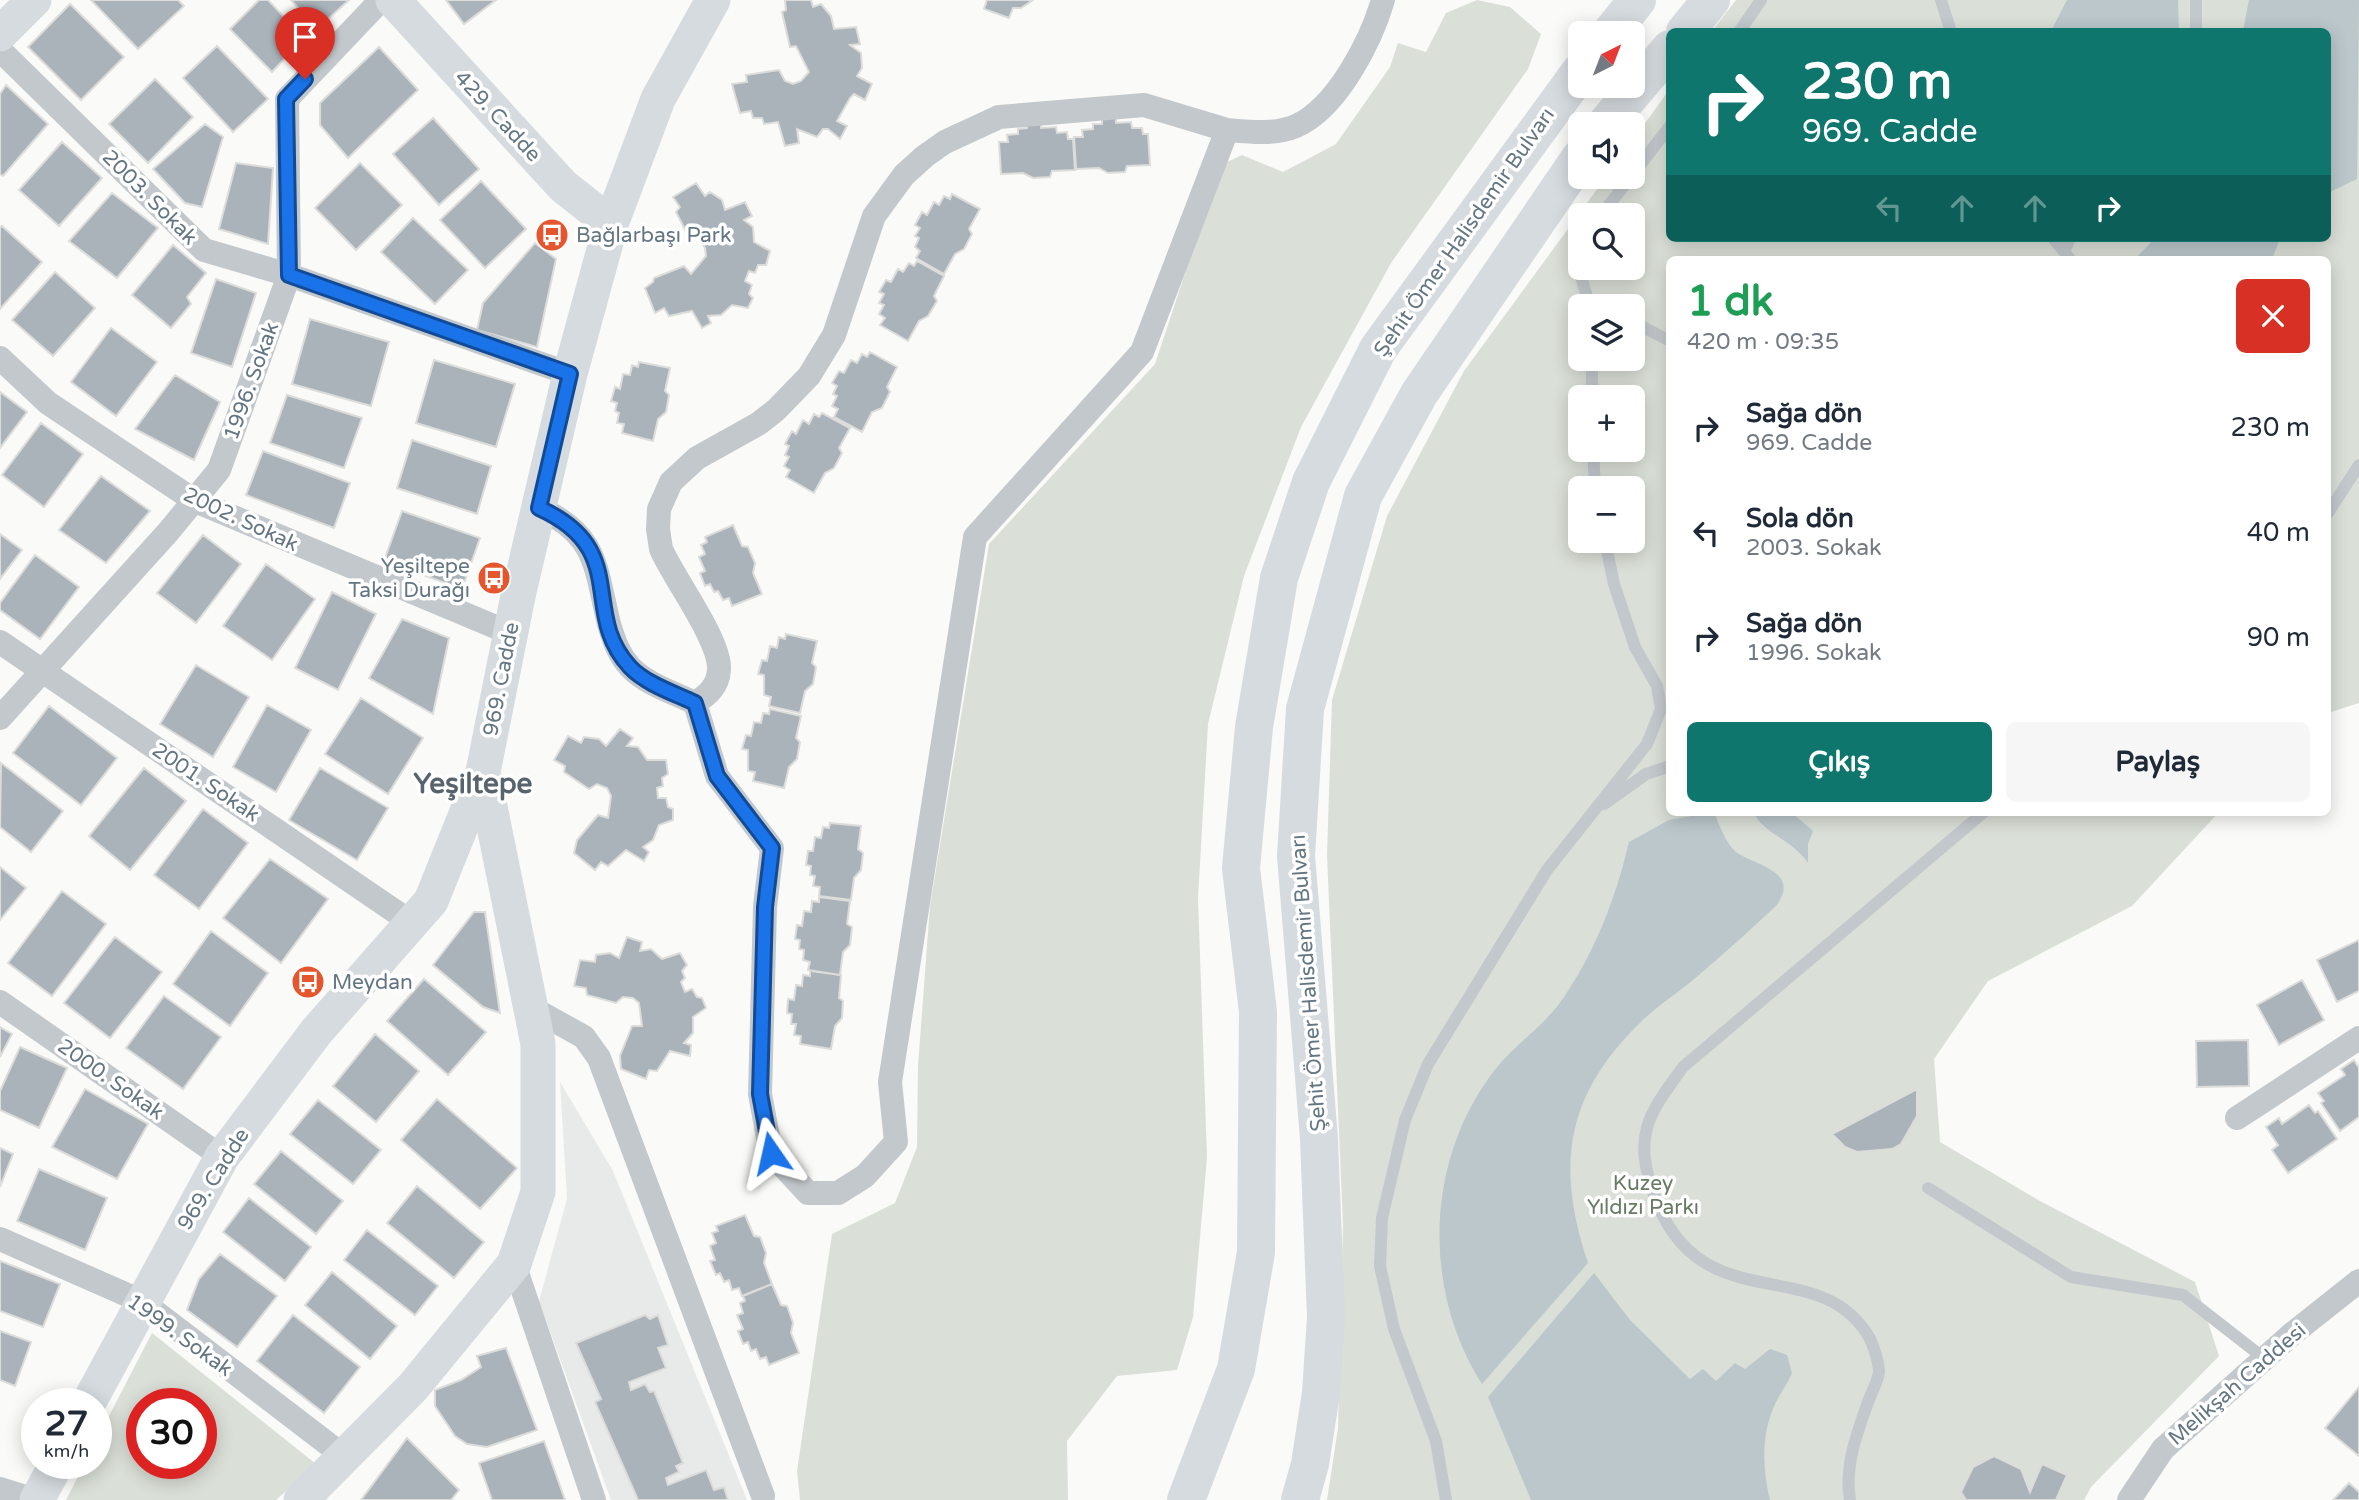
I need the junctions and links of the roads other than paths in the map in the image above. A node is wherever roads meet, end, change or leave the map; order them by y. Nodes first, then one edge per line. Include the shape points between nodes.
1 (34, 0) edge
2 (381, 0) edge
3 (393, 0) edge
4 (713, 0) edge
5 (1383, 0) edge
6 (1637, 0) edge
7 (1711, 0) edge
8 (1761, 0) edge
9 (1941, 0) edge
10 (2196, 0) edge
11 (1620, 21) edge
12 (1688, 28) edge
13 (1742, 28) edge
14 (1950, 28) edge
15 (2196, 28) edge
16 (0, 34) edge
17 (0, 50) edge
18 (1666, 54) edge
19 (1568, 88) edge
20 (1616, 112) edge
21 (1227, 130) junction
22 (1666, 131) edge
23 (1645, 158) edge
24 (1568, 176) edge
25 (1621, 189) edge
26 (1610, 203) edge
27 (611, 224) junction
28 (289, 275) junction
29 (1645, 328) edge
30 (1666, 339) edge
31 (0, 358) edge
32 (570, 374) junction
33 (2359, 465) edge
34 (195, 502) junction
35 (539, 508) junction
36 (2331, 508) edge
37 (1608, 553) edge
38 (510, 633) junction
39 (0, 642) edge
40 (43, 669) junction
41 (695, 703) junction
42 (0, 718) edge
43 (1666, 767) edge
44 (483, 772) junction
45 (1592, 812) junction
46 (1979, 816) edge
47 (412, 923) junction
48 (0, 1002) edge
49 (530, 1007) junction
50 (2359, 1038) edge
51 (2237, 1118) dead end
52 (222, 1157) junction
53 (1928, 1188) dead end
54 (0, 1240) edge
55 (514, 1264) junction
56 (2359, 1281) edge
57 (141, 1301) junction
58 (2265, 1359) junction
59 (96, 1388) edge
60 (345, 1457) junction
61 (48, 1479) edge
62 (0, 1489) edge
63 (763, 1496) dead end
64 (36, 1500) edge
65 (302, 1500) edge
66 (594, 1500) edge
67 (1186, 1500) edge
68 (1300, 1500) edge
69 (1446, 1500) edge
70 (1850, 1500) edge
71 (2129, 1500) edge

1 - 16 street
2 - 28 street, 1996. Sokak via 286,99
3 - 27 street, 429. Cadde via 563,186
4 - 27 street, 969. Cadde via 659,99
5 - 21 street via 1352,69 1318,112 1278,131
6 - 11 highway
7 - 12 highway
8 - 13 lane
9 - 14 lane
10 - 15 lane
17 - 28 street, 2003. Sokak via 204,250
18 - 20 highway
19 - 67 highway, Şehit Ömer Halisdemir Bulvarı via 1378,349 1311,482 1279,578 1254,727 1241,868 1258,1012 1256,1252 1236,1370
21 - 41 street via 1144,105 999,117 945,142 904,175 874,216 834,335 809,376 758,424 696,457 664,496 657,528 661,549 719,659 716,684
21 - 41 street via 1142,352 975,537 890,1082 896,1142 865,1176 838,1193 808,1193 771,1153 760,1094 765,907 772,848 717,776
22 - 23 lane
24 - 68 highway, Şehit Ömer Halisdemir Bulvarı via 1419,394 1363,496 1305,709 1296,856 1319,1139 1326,1317 1321,1393
25 - 26 lane
27 - 32 street, 969. Cadde
28 - 32 street, 2003. Sokak
28 - 34 street, 1996. Sokak via 219,470
29 - 30 lane
31 - 34 street, 2002. Sokak via 48,402
32 - 35 street, 969. Cadde
33 - 36 lane
34 - 38 street, 2002. Sokak
34 - 40 street, 1996. Sokak
35 - 38 street, 969. Cadde
35 - 41 street via 575,529 594,556 614,642 626,662 643,678
37 - 45 lane via 1635,647 1657,686 1661,709 1647,744
38 - 44 street, 969. Cadde
39 - 40 street, 2001. Sokak
40 - 42 street, 1996. Sokak
40 - 47 street, 2001. Sokak
43 - 45 lane via 1646,774
44 - 47 street, 969. Cadde via 431,901
44 - 49 street
45 - 69 lane via 1547,870 1428,1064 1405,1120 1382,1218 1380,1266 1394,1329 1436,1441
46 - 70 lane via 1683,1067 1644,1129 1645,1168 1661,1217 1681,1243 1706,1266 1754,1282 1829,1297 1854,1315 1870,1339 1879,1373 1846,1479
47 - 52 street, 969. Cadde via 316,1032
48 - 52 street, 2000. Sokak
49 - 55 street via 538,1044 538,1192
49 - 63 street via 584,1037 599,1058
50 - 51 street
52 - 57 street, 969. Cadde
53 - 58 lane via 2071,1277 2183,1294
54 - 57 street, 1999. Sokak
55 - 60 street via 414,1387
55 - 66 street
56 - 58 street, Melikşah Caddesi
57 - 59 street, 969. Cadde
57 - 60 street, 1999. Sokak
58 - 71 street, Melikşah Caddesi via 2163,1450
60 - 65 street
61 - 64 street
62 - 64 street

